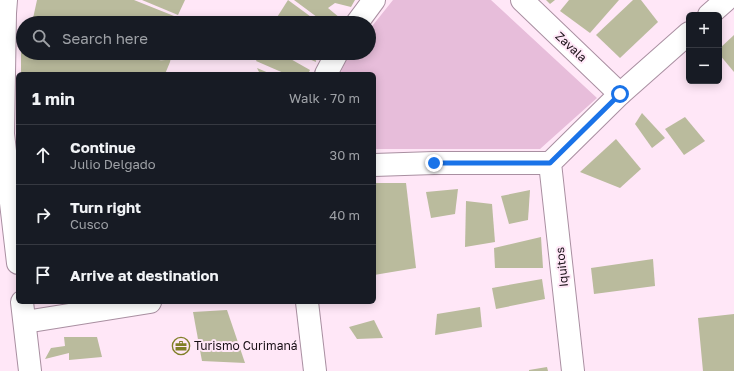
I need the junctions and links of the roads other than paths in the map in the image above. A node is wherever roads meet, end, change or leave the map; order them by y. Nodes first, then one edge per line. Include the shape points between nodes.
1 (6, 0) edge
2 (374, 0) edge
3 (522, 0) edge
4 (726, 0) edge
5 (712, 12) edge
6 (362, 16) edge
7 (686, 36) edge
8 (333, 60) edge
9 (327, 72) edge
10 (620, 94) junction
11 (550, 163) junction
12 (376, 165) edge
13 (16, 246) edge
14 (125, 304) edge
15 (307, 304) edge
16 (24, 312) edge
17 (30, 371) edge
18 (315, 371) edge
19 (573, 371) edge

1 - 13 street via 3,134
2 - 6 street
3 - 10 street, Zavala
4 - 5 street
7 - 10 street
8 - 9 street
10 - 11 street
11 - 12 street
11 - 19 street, Iquitos
14 - 16 street
15 - 18 street
16 - 17 street

